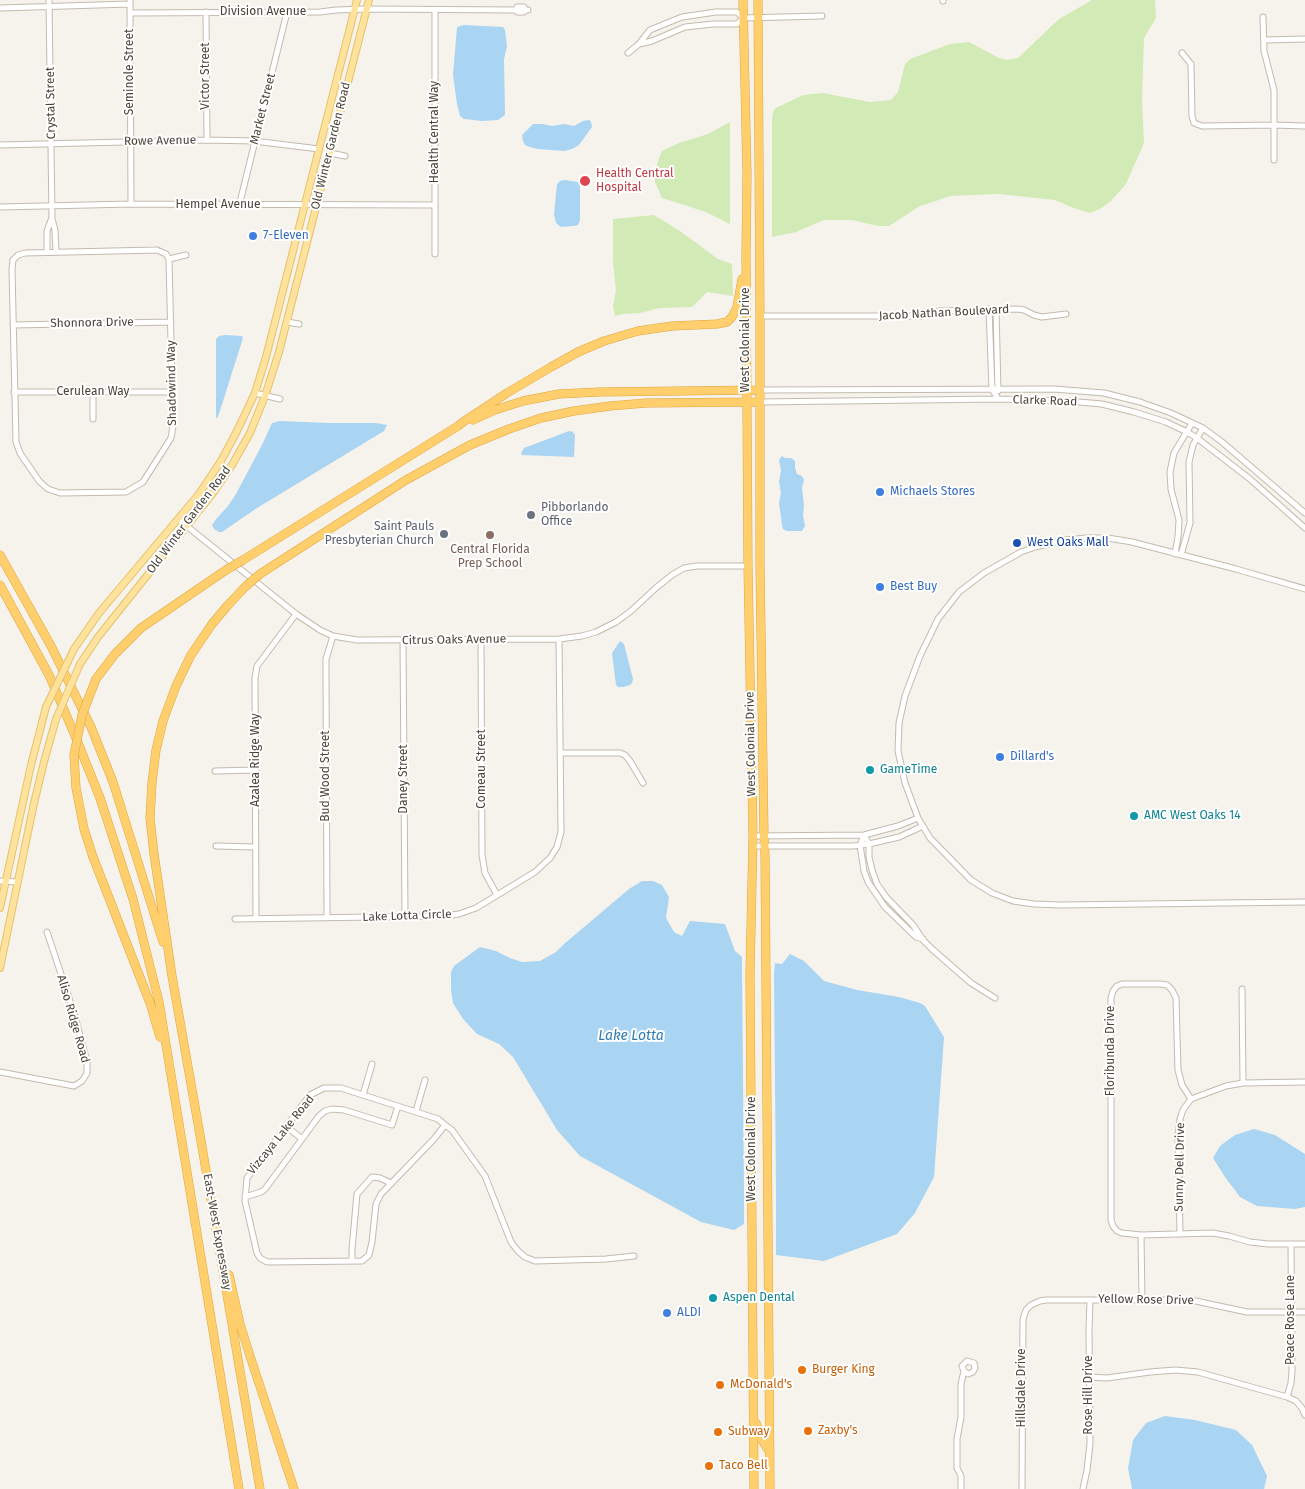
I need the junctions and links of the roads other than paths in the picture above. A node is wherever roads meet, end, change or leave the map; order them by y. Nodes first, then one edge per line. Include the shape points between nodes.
1 (50, 0) edge
2 (357, 0) edge
3 (369, 0) edge
4 (743, 0) edge
5 (758, 0) edge
6 (130, 2) edge
7 (50, 7) junction
8 (0, 8) edge
9 (366, 9) junction
10 (355, 10) junction
11 (435, 10) junction
12 (526, 10) dead end
13 (206, 12) junction
14 (286, 12) junction
15 (130, 14) junction
16 (822, 16) dead end
17 (1263, 16) dead end
18 (743, 18) junction
19 (758, 18) junction
20 (1305, 39) edge
21 (1264, 40) junction
22 (639, 44) junction
23 (628, 53) dead end
24 (1182, 53) dead end
25 (1274, 125) junction
26 (1305, 126) edge
27 (207, 140) junction
28 (254, 141) junction
29 (131, 142) junction
30 (51, 143) junction
31 (0, 144) edge
32 (319, 149) junction
33 (330, 152) junction
34 (345, 156) dead end
35 (1274, 160) dead end
36 (132, 204) junction
37 (305, 204) junction
38 (317, 205) junction
39 (435, 205) junction
40 (0, 206) edge
41 (52, 206) junction
42 (239, 206) junction
43 (52, 219) junction
44 (47, 252) junction
45 (56, 252) junction
46 (435, 254) dead end
47 (746, 254) junction
48 (186, 255) dead end
49 (169, 259) junction
50 (989, 309) junction
51 (996, 309) junction
52 (1066, 314) dead end
53 (760, 316) junction
54 (171, 322) junction
55 (287, 322) junction
56 (300, 324) dead end
57 (13, 325) junction
58 (998, 388) junction
59 (992, 389) junction
60 (746, 390) junction
61 (760, 390) junction
62 (14, 392) junction
63 (93, 392) junction
64 (172, 392) junction
65 (255, 393) junction
66 (265, 396) junction
67 (280, 399) dead end
68 (998, 399) junction
69 (746, 402) junction
70 (760, 402) junction
71 (93, 419) dead end
72 (1192, 422) junction
73 (458, 426) junction
74 (1203, 428) junction
75 (1187, 432) junction
76 (1197, 438) junction
77 (1305, 513) edge
78 (178, 519) junction
79 (186, 526) junction
80 (1305, 528) edge
81 (748, 543) junction
82 (1175, 554) junction
83 (0, 555) edge
84 (1181, 556) junction
85 (760, 564) junction
86 (748, 566) junction
87 (0, 585) edge
88 (761, 585) junction
89 (1305, 589) edge
90 (296, 614) junction
91 (333, 636) junction
92 (559, 639) junction
93 (404, 640) junction
94 (481, 640) junction
95 (561, 753) junction
96 (215, 770) dead end
97 (256, 770) junction
98 (643, 783) dead end
99 (918, 818) junction
100 (923, 826) junction
101 (864, 835) junction
102 (753, 836) junction
103 (764, 836) junction
104 (869, 844) junction
105 (860, 845) junction
106 (216, 846) dead end
107 (753, 846) junction
108 (765, 846) junction
109 (256, 847) junction
110 (3, 881) edge
111 (17, 882) junction
112 (497, 895) junction
113 (1305, 902) edge
114 (0, 908) edge
115 (405, 917) junction
116 (327, 918) junction
117 (235, 919) dead end
118 (256, 919) junction
119 (47, 932) dead end
120 (923, 940) junction
121 (0, 968) edge
122 (172, 976) junction
123 (1242, 989) dead end
124 (995, 998) dead end
125 (372, 1064) dead end
126 (0, 1072) edge
127 (425, 1080) dead end
128 (172, 1082) junction
129 (1305, 1082) edge
130 (1243, 1083) junction
131 (363, 1095) junction
132 (1191, 1099) junction
133 (398, 1106) junction
134 (416, 1111) junction
135 (445, 1125) junction
136 (286, 1126) junction
137 (302, 1139) junction
138 (391, 1183) junction
139 (245, 1197) junction
140 (1180, 1234) junction
141 (1141, 1235) junction
142 (1290, 1244) junction
143 (1305, 1244) edge
144 (768, 1252) junction
145 (752, 1253) junction
146 (634, 1256) dead end
147 (352, 1261) junction
148 (222, 1262) junction
149 (752, 1262) junction
150 (768, 1262) junction
151 (1046, 1300) joint
152 (1090, 1300) junction
153 (1142, 1301) junction
154 (1292, 1312) junction
155 (1305, 1312) edge
156 (964, 1371) dead end
157 (1089, 1377) junction
158 (1287, 1396) junction
159 (1305, 1415) edge
160 (754, 1416) junction
161 (770, 1454) junction
162 (239, 1489) edge
163 (260, 1489) edge
164 (294, 1489) edge
165 (754, 1489) edge
166 (770, 1489) edge
167 (961, 1489) edge
168 (1022, 1489) edge
169 (1083, 1489) edge

1 - 7 street, Crystal Street
2 - 10 main road, Old Winter Garden Road
3 - 9 main road, Old Winter Garden Road
4 - 18 highway, West Colonial Drive
5 - 19 highway, West Colonial Drive
6 - 7 street
6 - 15 street, Seminole Street
7 - 8 street
7 - 30 street, Crystal Street
9 - 10 street, Division Avenue
9 - 11 street, Division Avenue
9 - 33 main road, Old Winter Garden Road
10 - 14 street, Division Avenue
10 - 32 main road, Old Winter Garden Road
11 - 12 street, Division Avenue via 516,10 524,7
11 - 39 street, Health Central Way
13 - 14 street, Division Avenue
13 - 15 street, Division Avenue
13 - 27 street, Victor Street
14 - 28 street, Market Street
15 - 29 street, Seminole Street
16 - 19 street
17 - 21 street
18 - 19 street
18 - 22 street via 737,24 685,27 652,42
18 - 22 street via 737,12 682,17 650,30
18 - 47 highway, West Colonial Drive
19 - 53 highway, West Colonial Drive
20 - 21 street
21 - 25 street via 1274,90
22 - 23 street
24 - 25 street via 1191,64 1194,123 1202,126
25 - 26 street
25 - 35 street
27 - 28 street, Rowe Avenue
27 - 29 street, Rowe Avenue
28 - 32 street, Rowe Avenue
28 - 42 street, Market Street
29 - 30 street, Rowe Avenue
29 - 36 street, Seminole Street
30 - 31 street, Rowe Avenue
30 - 41 street, Crystal Street
32 - 37 main road, Old Winter Garden Road
33 - 34 street
33 - 38 main road, Old Winter Garden Road
36 - 41 street, Hempel Avenue
36 - 42 street, Hempel Avenue
37 - 38 street, Hempel Avenue
37 - 42 street, Hempel Avenue
37 - 65 main road, Old Winter Garden Road
38 - 39 street, Hempel Avenue
38 - 55 main road, Old Winter Garden Road
39 - 46 street, Health Central Way
40 - 41 street, Hempel Avenue
41 - 43 street
43 - 44 street
43 - 45 street
44 - 45 street, Shadowind Way
44 - 57 street, Shadowind Way via 25,253 13,260
45 - 49 street, Shadowind Way via 157,250
47 - 60 highway, West Colonial Drive
47 - 73 highway via 738,307 727,322 672,326 617,336 551,367
48 - 49 street
49 - 54 street, Shadowind Way
50 - 51 street, Jacob Nathan Boulevard
50 - 53 street, Jacob Nathan Boulevard via 939,311 922,316
50 - 59 street
51 - 52 street, Jacob Nathan Boulevard via 1018,309 1042,316
51 - 58 street
53 - 61 highway, West Colonial Drive
54 - 57 street, Shonnora Drive
54 - 64 street, Shadowind Way
55 - 56 street
55 - 66 main road, Old Winter Garden Road
57 - 62 street, Shadowind Way
58 - 59 street, Clarke Road
58 - 68 street
58 - 72 street, Clarke Road via 1104,393 1140,402
59 - 61 street, Clarke Road
59 - 68 street
60 - 61 highway, Clarke Road
60 - 69 highway, West Colonial Drive
60 - 73 highway, Clarke Road via 559,394 511,405
61 - 70 highway, West Colonial Drive
62 - 63 street, Cerulean Way
62 - 64 street, Shadowind Way via 16,442 20,453 38,481 60,494 126,492 143,482 171,438
63 - 64 street, Cerulean Way
63 - 71 street
65 - 66 street
65 - 78 main road, Old Winter Garden Road via 222,461
66 - 67 street
66 - 79 main road, Old Winter Garden Road via 232,465
68 - 70 street, Clarke Road
68 - 75 street, Clarke Road via 1102,404 1166,422
69 - 70 highway, Clarke Road
69 - 81 highway, West Colonial Drive
69 - 122 highway, Clarke Road, bridge via 646,403 574,410 509,429 470,445 406,480 246,586 212,624 191,655 163,721 156,750 150,818
70 - 85 highway, West Colonial Drive
72 - 74 street, Clarke Road
72 - 75 street
73 - 128 highway, bridge via 226,570 141,628 96,679 82,715 74,755 76,788 93,857 150,1003
74 - 76 street
74 - 77 street, Clarke Road
75 - 76 street, Clarke Road
75 - 82 street via 1174,453 1170,472 1179,520
76 - 80 street, Clarke Road
76 - 84 street via 1189,462 1190,522
78 - 79 street, Citrus Oaks Avenue
78 - 110 main road, Old Winter Garden Road, bridge via 99,613 74,648 46,707
79 - 90 street, Citrus Oaks Avenue
79 - 111 main road, Old Winter Garden Road, bridge via 80,664 56,719
81 - 85 highway
81 - 86 highway, West Colonial Drive
82 - 84 street
82 - 99 street via 1108,538 1064,540 1035,547 1010,558 959,592 938,619 920,656 899,723 898,751
83 - 122 highway via 76,694 113,782
84 - 89 street
85 - 88 highway, West Colonial Drive
86 - 88 highway
86 - 92 street, Citrus Oaks Avenue via 684,568 616,622 596,632
86 - 102 highway, West Colonial Drive
87 - 128 highway via 49,675 100,798 133,899 159,1002
88 - 103 highway, West Colonial Drive
90 - 91 street, Citrus Oaks Avenue
90 - 97 street, Azalea Ridge Way via 258,666
91 - 93 street, Citrus Oaks Avenue via 357,640
91 - 116 street, Bud Wood Street via 326,665
92 - 94 street, Citrus Oaks Avenue
92 - 95 street, Lake Lotta Circle
93 - 94 street, Citrus Oaks Avenue
93 - 115 street, Daney Street
94 - 112 street, Comeau Street via 482,855 485,873
95 - 98 street via 620,753 630,761
95 - 112 street, Lake Lotta Circle via 561,832 557,848 535,872
96 - 97 street
97 - 109 street, Azalea Ridge Way
99 - 100 street
99 - 101 street
100 - 104 street via 899,837
100 - 113 street via 930,838 970,880 1013,901 1062,905
101 - 103 street
101 - 104 street
101 - 105 street
102 - 103 street
102 - 107 highway, West Colonial Drive
103 - 108 highway, West Colonial Drive
104 - 105 street
104 - 120 street via 877,884
105 - 108 street
105 - 120 street via 864,871 874,894 906,928
106 - 109 street
107 - 108 street
107 - 145 highway, West Colonial Drive via 750,975
108 - 144 highway, West Colonial Drive
109 - 118 street, Azalea Ridge Way
110 - 111 street
110 - 114 main road, Old Winter Garden Road
111 - 121 main road, Old Winter Garden Road
112 - 115 street, Lake Lotta Circle via 459,914
115 - 116 street, Lake Lotta Circle
116 - 118 street, Lake Lotta Circle
117 - 118 street, Lake Lotta Circle
119 - 126 street, Aliso Ridge Road via 74,1013 87,1073 74,1086
120 - 124 street via 971,983
122 - 148 highway, East-West Expressway
123 - 130 street
125 - 131 street
127 - 134 street
128 - 162 highway, East-West Expressway
129 - 130 street
130 - 132 street
131 - 133 street, Vizcaya Lake Road
131 - 136 street, Vizcaya Lake Road via 341,1088 324,1088 310,1095
132 - 140 street, Sunny Dell Drive via 1183,1110 1178,1135
132 - 141 street, Floribunda Drive via 1178,1070 1176,998 1172,990 1160,984 1117,986 1111,998 1111,1220 1117,1231
133 - 134 street, Vizcaya Lake Road
133 - 137 street via 392,1125 344,1110 328,1110 319,1116
134 - 135 street, Vizcaya Lake Road
135 - 138 street
135 - 146 street, Vizcaya Lake Road via 485,1176 511,1242 525,1257 535,1261
136 - 137 street
136 - 139 street, Vizcaya Lake Road via 247,1178
137 - 139 street via 265,1189
138 - 147 street, Vizcaya Lake Road via 376,1204 370,1255
138 - 147 street via 372,1177 357,1194
139 - 147 street, Vizcaya Lake Road via 260,1258 267,1262
140 - 141 street
140 - 142 street via 1213,1233 1250,1242
141 - 153 street
142 - 143 street
142 - 154 street, Peace Rose Lane
144 - 145 highway
144 - 150 highway, West Colonial Drive
145 - 149 highway, West Colonial Drive
148 - 163 highway, East-West Expressway
148 - 164 highway via 228,1272 242,1332
149 - 150 highway
149 - 160 highway, West Colonial Drive
150 - 161 highway, West Colonial Drive
151 - 152 street, Yellow Rose Drive
151 - 168 street, Hillsdale Drive via 1031,1304 1022,1320
152 - 153 street, Yellow Rose Drive
152 - 157 street, Rose Hill Drive
153 - 154 street, Yellow Rose Drive via 1191,1300 1247,1312
154 - 155 street, Yellow Rose Drive
154 - 158 street, Peace Rose Lane via 1292,1371
156 - 167 street via 960,1384 961,1417 957,1438
157 - 158 street via 1175,1370 1198,1372
157 - 169 street, Rose Hill Drive via 1090,1444
158 - 159 street via 1296,1401
160 - 161 highway
160 - 165 highway, West Colonial Drive
161 - 166 highway, West Colonial Drive

